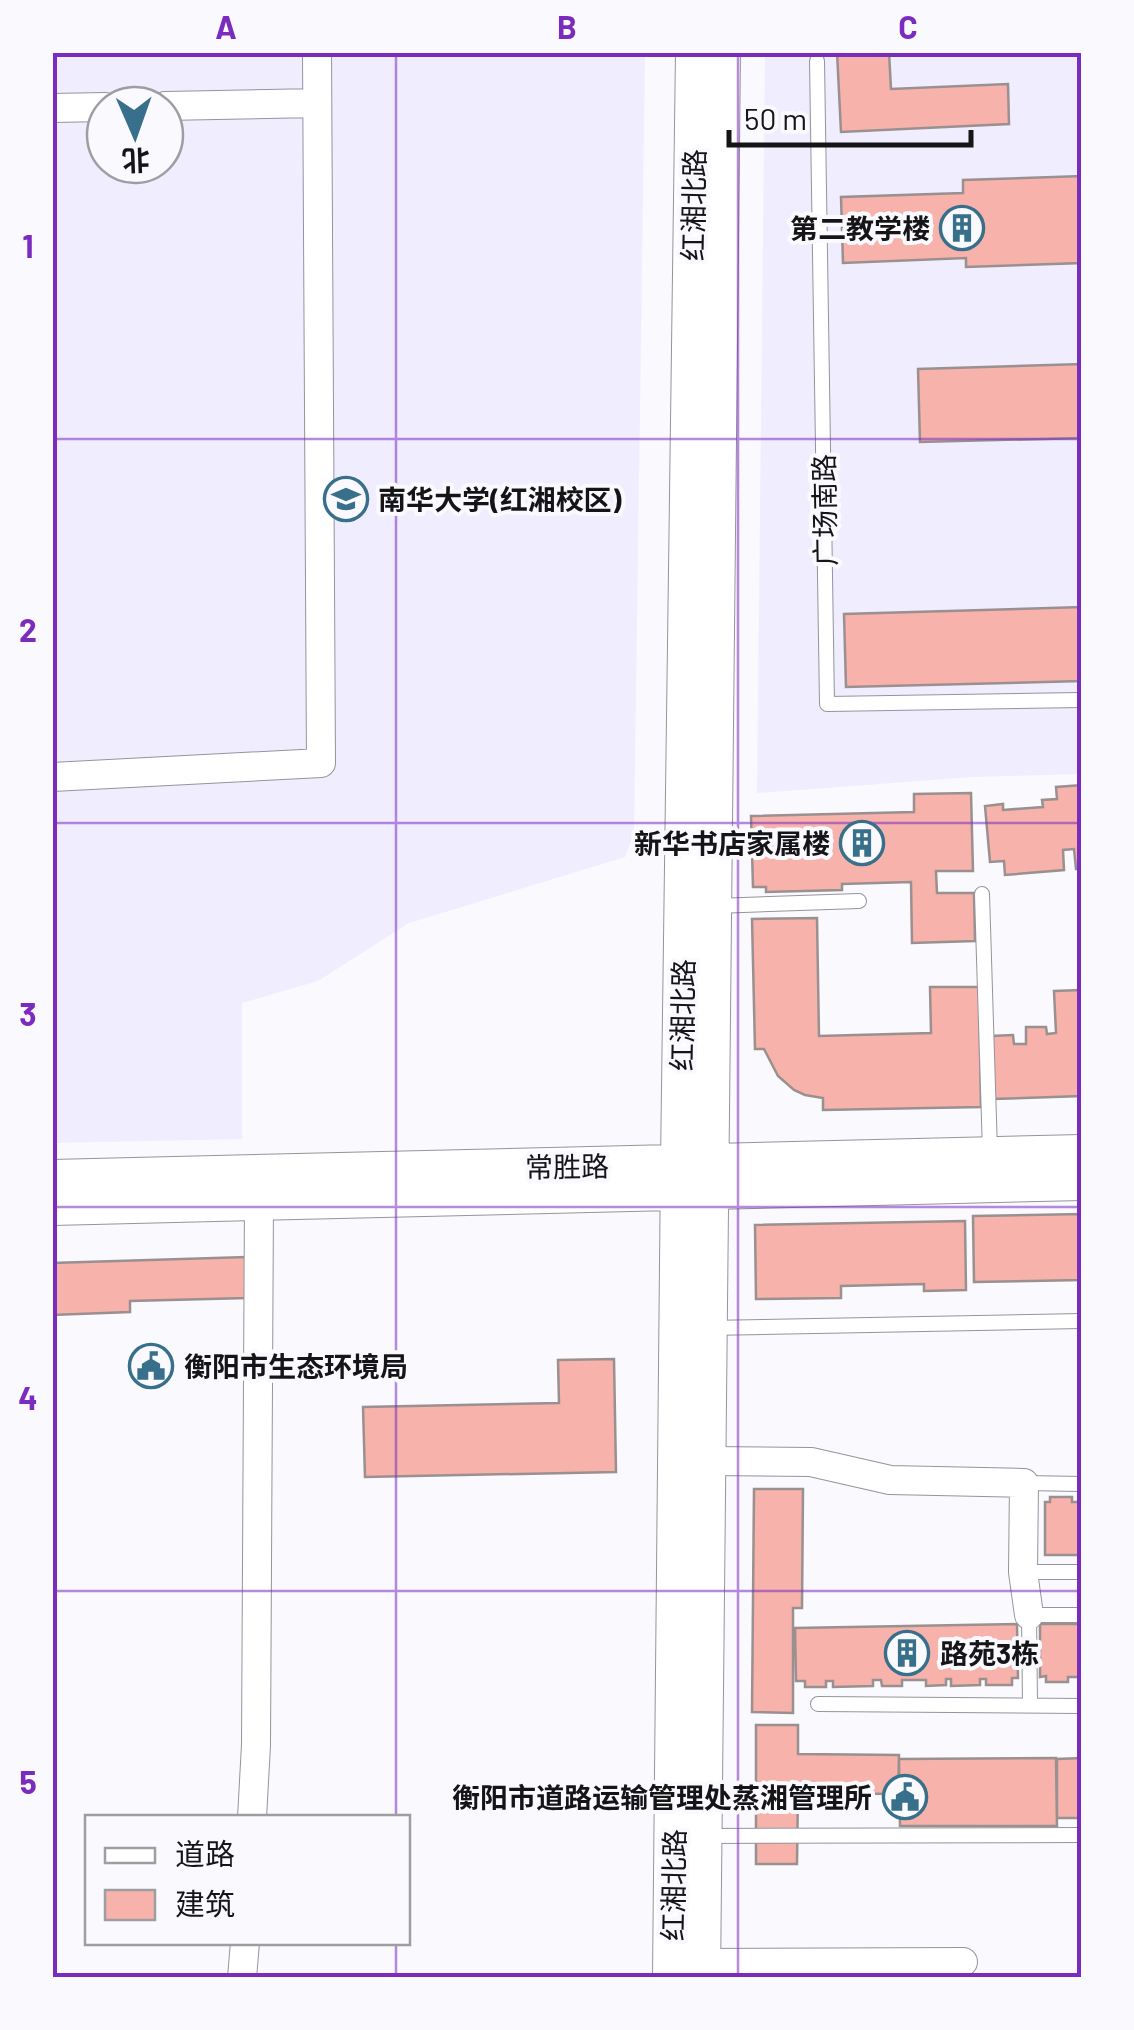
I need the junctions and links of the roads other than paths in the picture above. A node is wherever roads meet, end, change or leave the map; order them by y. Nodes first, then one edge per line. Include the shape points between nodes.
1 (317, 52) edge
2 (695, 52) edge
3 (721, 52) edge
4 (817, 61) dead end
5 (317, 104) junction
6 (185, 106) edge
7 (85, 107) edge
8 (52, 108) edge
9 (1082, 700) edge
10 (52, 778) edge
11 (982, 894) dead end
12 (859, 901) dead end
13 (710, 906) junction
14 (1082, 1154) edge
15 (990, 1169) junction
16 (694, 1177) junction
17 (52, 1179) edge
18 (1082, 1181) edge
19 (258, 1201) junction
20 (52, 1206) edge
21 (1082, 1321) edge
22 (707, 1328) junction
23 (706, 1461) junction
24 (1024, 1483) junction
25 (1082, 1484) edge
26 (1023, 1572) junction
27 (1082, 1572) edge
28 (1082, 1615) edge
29 (1029, 1616) junction
30 (818, 1704) dead end
31 (1030, 1706) junction
32 (1082, 1706) edge
33 (252, 1815) edge
34 (1082, 1835) edge
35 (703, 1836) junction
36 (244, 1945) edge
37 (963, 1962) dead end
38 (692, 1973) edge
39 (242, 1978) edge

1 - 5 street
2 - 16 main road, 红湘北路
3 - 13 main road, 红湘北路
4 - 9 lane, 广场南路 via 827,704
5 - 6 street
5 - 10 street via 321,763
7 - 8 street
11 - 15 lane
12 - 13 lane
13 - 16 main road, 红湘北路
14 - 15 main road, 常胜路
15 - 16 main road, 常胜路
15 - 18 main road, 常胜路
16 - 17 main road, 常胜路
16 - 19 main road, 常胜路
16 - 22 main road, 红湘北路
16 - 38 main road, 红湘北路
19 - 20 main road, 常胜路
19 - 33 street
21 - 22 lane
22 - 23 main road, 红湘北路
23 - 24 street via 811,1462 890,1480
23 - 35 main road, 红湘北路
24 - 25 lane
24 - 26 street
26 - 27 lane
26 - 29 street
28 - 29 lane
29 - 31 lane
30 - 31 lane
31 - 32 lane
34 - 35 lane
35 - 38 main road, 红湘北路
36 - 39 street
37 - 38 street

